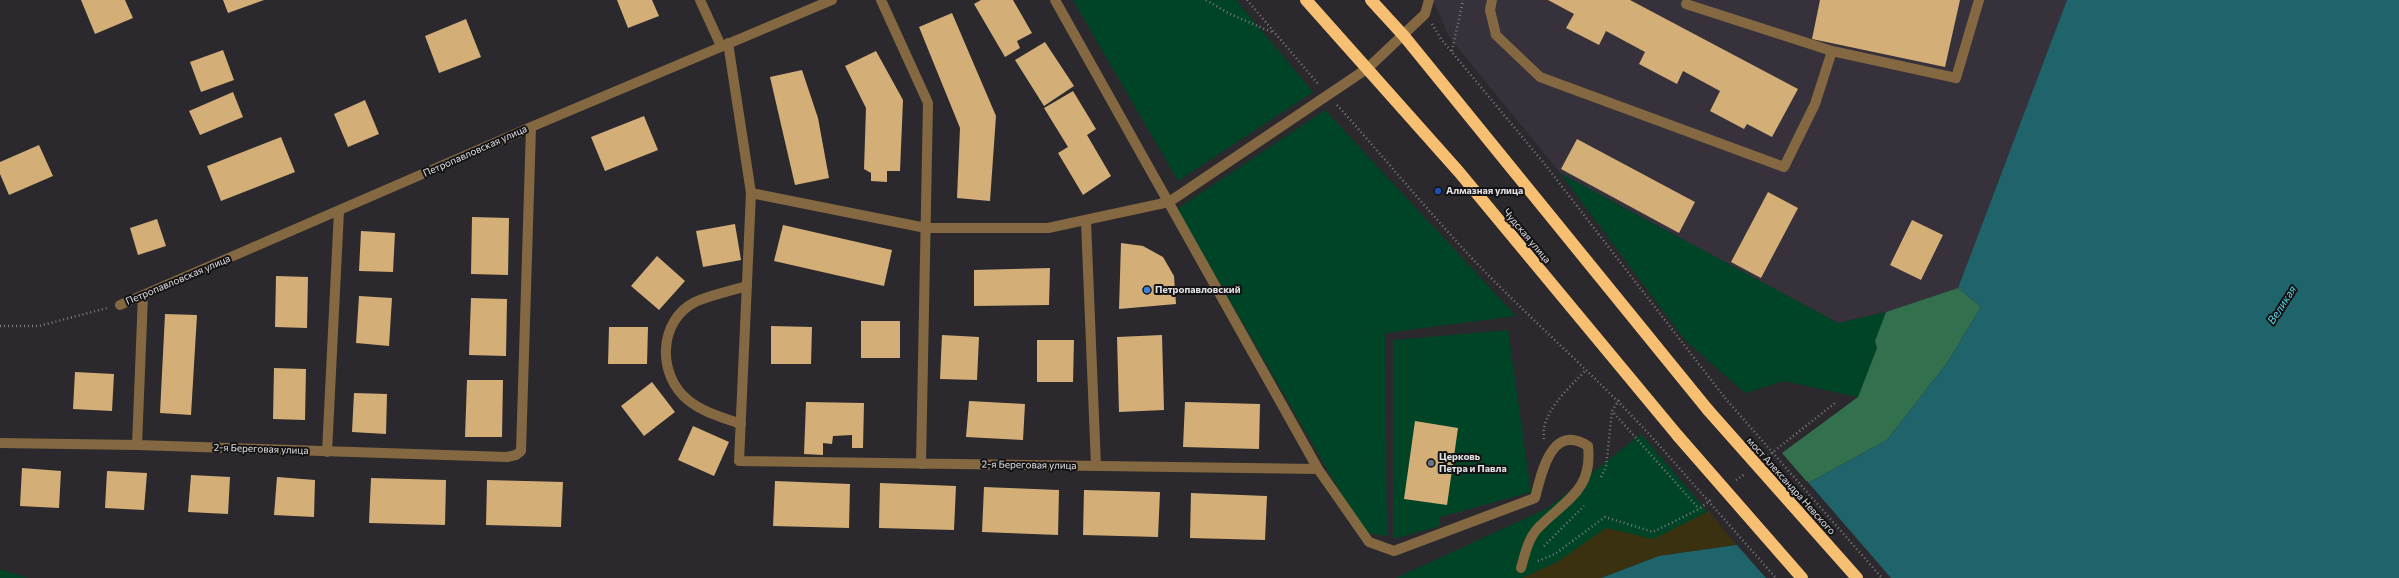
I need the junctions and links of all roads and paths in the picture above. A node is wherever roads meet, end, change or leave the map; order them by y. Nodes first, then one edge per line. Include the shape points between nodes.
1 (700, 0) edge
2 (832, 0) edge
3 (881, 0) edge
4 (1055, 0) edge
5 (1206, 0) edge
6 (1247, 0) edge
7 (1306, 0) edge
8 (1371, 0) edge
9 (1429, 0) edge
10 (1462, 0) edge
11 (1492, 0) edge
12 (1979, 0) edge
13 (1686, 4) dead end
14 (1425, 14) junction
15 (1274, 33) junction
16 (1404, 36) junction
17 (724, 45) junction
18 (1832, 51) junction
19 (1452, 52) junction
20 (1368, 68) junction
21 (1328, 94) junction
22 (531, 127) junction
23 (751, 193) junction
24 (1169, 202) junction
25 (339, 211) junction
26 (1086, 221) junction
27 (926, 228) junction
28 (747, 286) junction
29 (143, 295) junction
30 (120, 305) joint
31 (0, 326) edge
32 (1586, 370) junction
33 (1619, 400) junction
34 (1835, 403) dead end
35 (741, 424) junction
36 (0, 443) edge
37 (137, 445) junction
38 (327, 452) junction
39 (1767, 456) dead end
40 (1546, 458) junction
41 (921, 464) junction
42 (1096, 466) junction
43 (1318, 469) junction
44 (1748, 471) dead end
45 (1730, 485) dead end
46 (1717, 495) dead end
47 (1699, 510) junction
48 (1521, 568) joint
49 (1776, 578) edge
50 (1802, 578) edge
51 (1857, 578) edge
52 (1882, 578) edge

1 - 17 street
2 - 17 street, Петропавловская улица
3 - 27 street via 928,104
4 - 24 street
5 - 15 path
6 - 15 path
7 - 20 highway, Чудская улица
8 - 16 highway
9 - 14 street
10 - 19 path
11 - 18 street via 1490,10 1496,35 1540,77 1784,167 1815,104
12 - 18 street via 1956,78
13 - 18 street
14 - 16 street
14 - 19 path
15 - 21 path
16 - 20 street
16 - 51 highway, мост Александра Невского, bridge via 1708,410
17 - 22 street, Петропавловская улица
17 - 23 street
19 - 52 path, bridge via 1543,162 1725,398
20 - 21 street
20 - 50 highway, Чудская улица, bridge via 1459,172 1678,436
21 - 24 street
21 - 32 path via 1468,253
22 - 25 street, Петропавловская улица
22 - 38 street, 2-я Береговая улица via 521,451 507,457
23 - 27 street
23 - 28 street
24 - 26 street
24 - 43 street
25 - 29 street, Петропавловская улица
25 - 38 street
26 - 27 street via 1048,228
26 - 42 street
27 - 41 street
28 - 35 street
28 - 35 street via 695,302 677,316 667,336 665,355 671,378 688,400 715,415
29 - 30 street, Петропавловская улица
29 - 37 street
30 - 31 path via 40,326
32 - 33 path
32 - 40 path via 1555,405 1543,432
33 - 47 path via 1612,411
33 - 49 path, bridge
34 - 39 path
35 - 41 street, 2-я Береговая улица via 739,461
36 - 37 street, 2-я Береговая улица
37 - 38 street, 2-я Береговая улица
40 - 43 street via 1535,498 1394,551 1369,542
40 - 48 street via 1557,445 1579,440 1588,446 1588,474 1581,487 1537,529 1526,549
41 - 42 street, 2-я Береговая улица
42 - 43 street, 2-я Береговая улица
44 - 45 path
46 - 47 path
47 - 48 path via 1653,532 1605,517 1555,554

